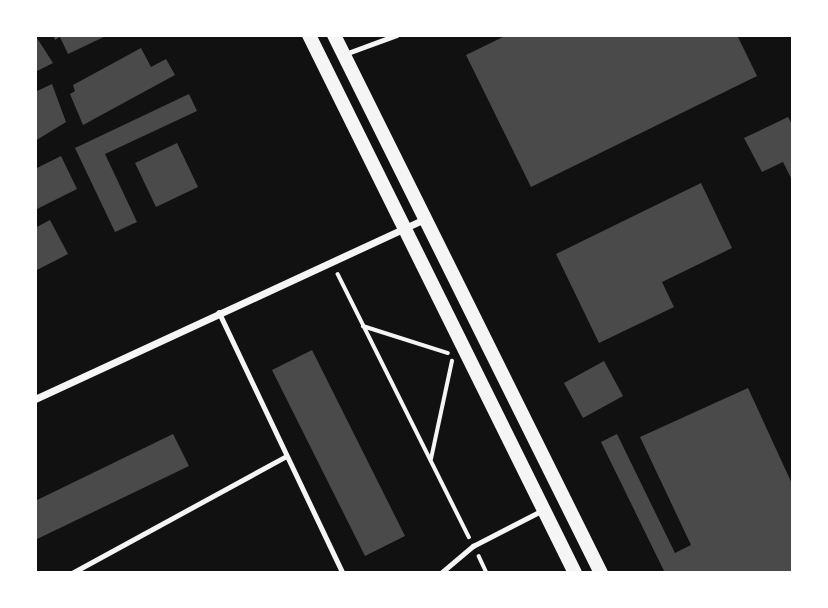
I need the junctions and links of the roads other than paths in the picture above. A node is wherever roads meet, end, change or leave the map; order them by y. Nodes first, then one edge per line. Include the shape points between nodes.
1 (309, 35) edge
2 (334, 35) edge
3 (397, 35) edge
4 (344, 55) junction
5 (425, 219) junction
6 (405, 229) junction
7 (219, 311) junction
8 (35, 399) edge
9 (285, 457) junction
10 (544, 510) junction
11 (72, 573) edge
12 (343, 573) edge
13 (441, 573) edge
14 (575, 573) edge
15 (601, 573) edge

1 - 6 main road
2 - 4 main road
3 - 4 lane
4 - 5 main road
5 - 6 street
5 - 15 main road
6 - 7 street
6 - 10 main road
7 - 8 street
7 - 9 lane
9 - 11 lane
9 - 12 lane
10 - 13 lane via 473,546
10 - 14 main road

